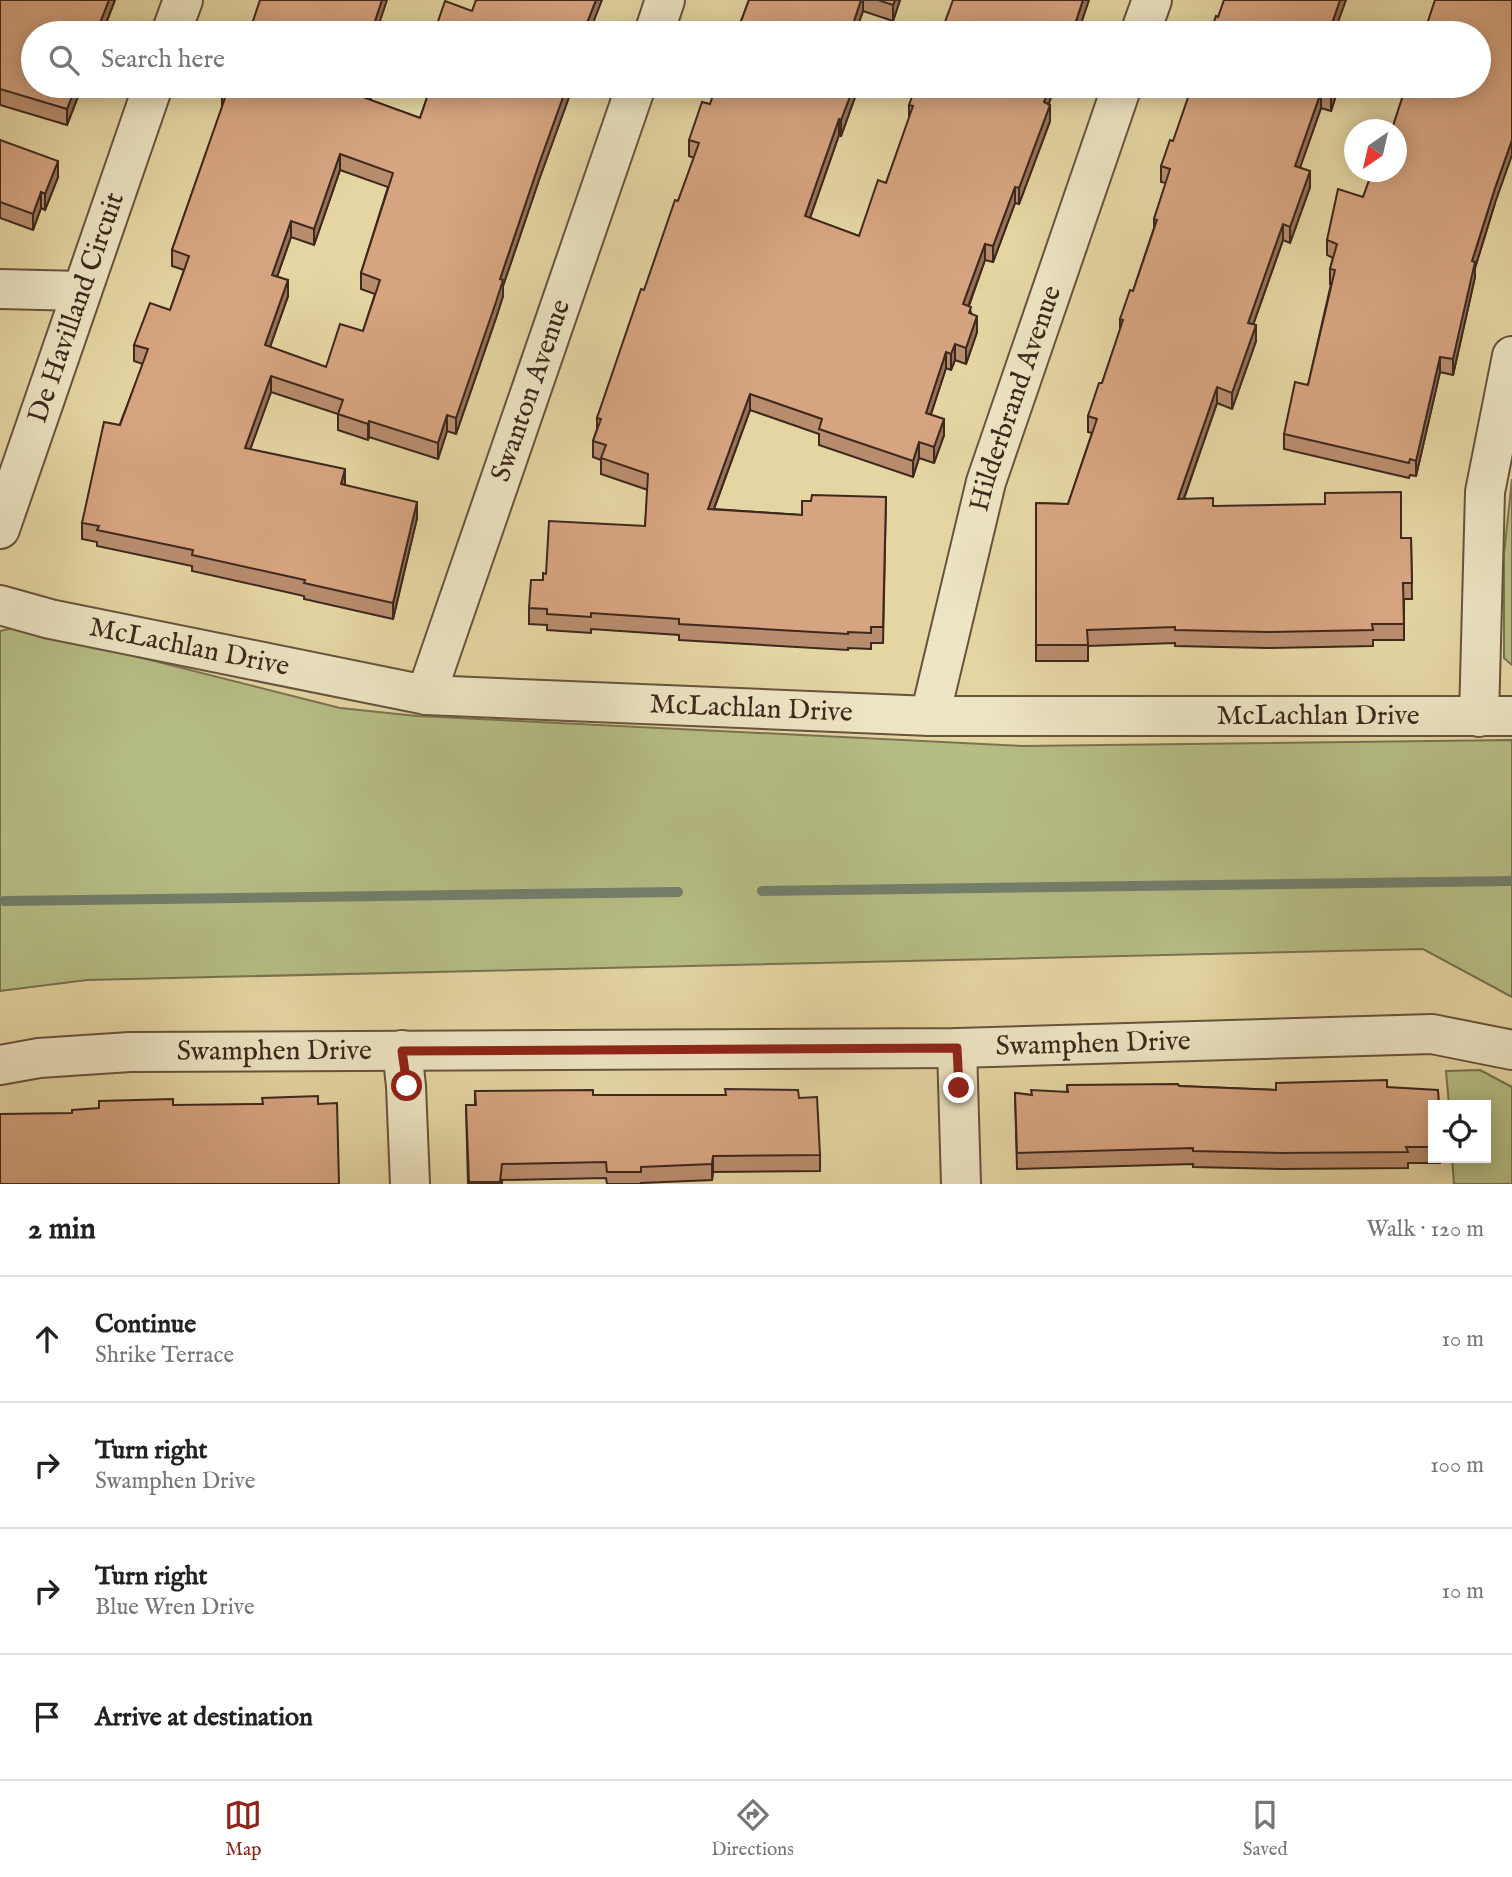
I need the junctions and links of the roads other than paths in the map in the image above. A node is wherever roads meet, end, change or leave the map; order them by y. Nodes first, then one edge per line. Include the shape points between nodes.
1 (183, 0) edge
2 (666, 0) edge
3 (1152, 0) edge
4 (175, 21) edge
5 (658, 21) edge
6 (1144, 21) edge
7 (149, 98) edge
8 (632, 98) edge
9 (1118, 98) edge
10 (0, 289) edge
11 (82, 291) junction
12 (1512, 356) edge
13 (0, 529) edge
14 (0, 605) edge
15 (426, 695) junction
16 (930, 716) junction
17 (1496, 717) edge
18 (957, 1048) junction
19 (1512, 1050) edge
20 (402, 1051) junction
21 (0, 1065) edge
22 (410, 1184) edge
23 (961, 1184) edge

1 - 4 street
2 - 5 street
3 - 6 street
7 - 11 street, De Havilland Circuit
8 - 15 street, Swanton Avenue
9 - 16 street, Hilderbrand Avenue via 986,482
10 - 11 street
11 - 13 street, De Havilland Circuit
12 - 17 street via 1485,492
14 - 15 street, McLachlan Drive
15 - 16 street, McLachlan Drive
16 - 17 street, McLachlan Drive
18 - 19 street, Swamphen Drive via 1432,1034
18 - 20 street, Swamphen Drive
18 - 23 street
20 - 21 street, Swamphen Drive via 130,1052
20 - 22 street

